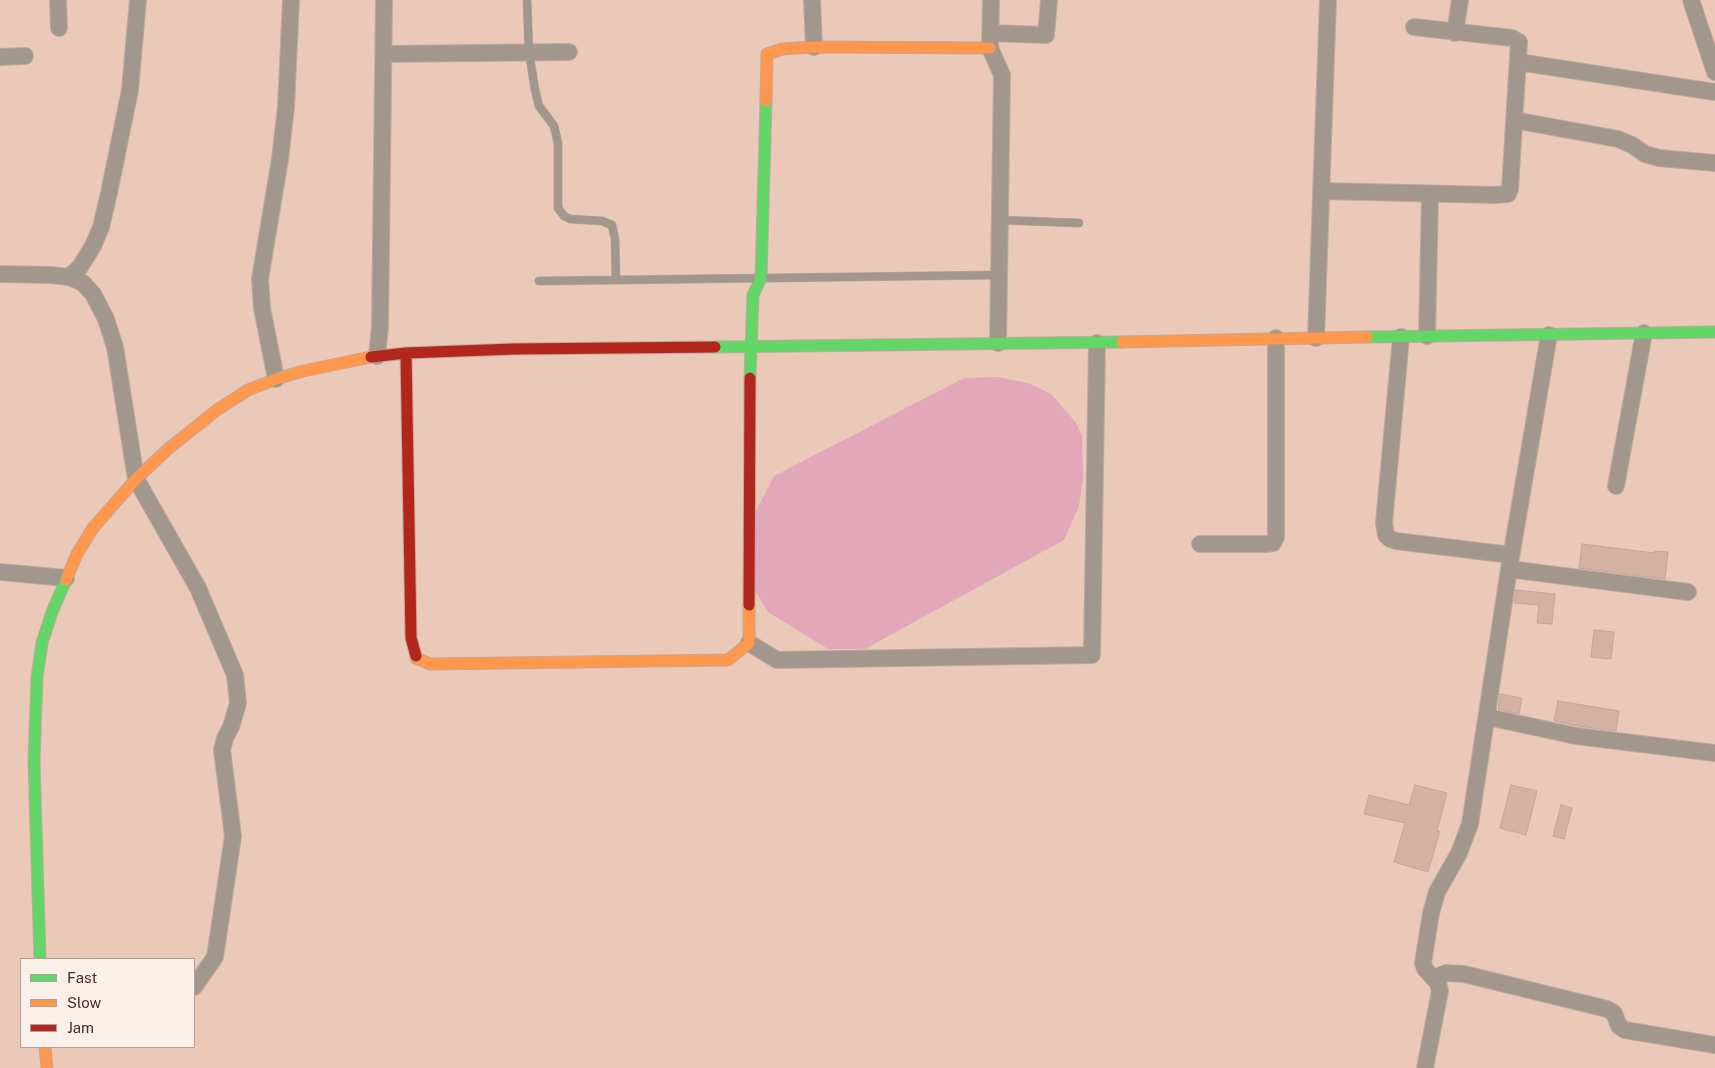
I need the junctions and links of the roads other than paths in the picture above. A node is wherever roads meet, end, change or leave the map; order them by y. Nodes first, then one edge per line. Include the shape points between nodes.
1 (58, 0) edge
2 (138, 0) edge
3 (291, 0) edge
4 (384, 0) edge
5 (527, 0) edge
6 (812, 0) edge
7 (990, 0) edge
8 (1049, 0) edge
9 (1328, 0) edge
10 (1460, 0) edge
11 (1691, 0) edge
12 (1414, 27) dead end
13 (59, 28) dead end
14 (1456, 33) junction
15 (990, 41) junction
16 (814, 47) junction
17 (529, 52) junction
18 (569, 52) dead end
19 (385, 54) junction
20 (25, 56) dead end
21 (0, 57) edge
22 (1518, 62) junction
23 (1715, 72) edge
24 (1715, 92) edge
25 (1514, 120) junction
26 (1715, 163) edge
27 (1322, 191) junction
28 (1430, 194) junction
29 (1000, 220) junction
30 (1079, 223) dead end
31 (0, 274) edge
32 (999, 275) junction
33 (69, 277) junction
34 (761, 278) junction
35 (616, 280) junction
36 (539, 281) dead end
37 (1715, 332) edge
38 (1644, 333) junction
39 (1549, 335) junction
40 (1427, 336) junction
41 (1401, 337) junction
42 (1276, 338) junction
43 (1316, 338) junction
44 (998, 343) junction
45 (1097, 343) junction
46 (750, 346) junction
47 (406, 353) junction
48 (377, 356) junction
49 (276, 378) junction
50 (136, 478) junction
51 (1616, 486) dead end
52 (1200, 544) dead end
53 (1510, 562) junction
54 (0, 572) edge
55 (66, 578) junction
56 (1688, 592) dead end
57 (749, 643) junction
58 (1488, 717) junction
59 (1715, 753) edge
60 (40, 958) edge
61 (1434, 978) junction
62 (195, 986) edge
63 (1715, 1044) edge
64 (59, 1048) edge
65 (46, 1057) edge
66 (1425, 1068) edge

1 - 13 street
2 - 33 street via 130,90 101,227 80,267
3 - 49 street via 285,116 260,279 262,308
4 - 19 street
5 - 17 lane
6 - 16 street
7 - 15 street
8 - 15 street via 1046,35
9 - 27 street
10 - 14 street
11 - 23 street
12 - 14 street
14 - 22 street via 1515,38 1519,42
15 - 16 street
15 - 29 street via 1002,75
16 - 34 street via 782,49 767,54
17 - 18 street
17 - 19 street
17 - 35 lane via 539,106 554,126 558,142 558,208 570,219 602,221 612,225
19 - 48 street
20 - 21 street
22 - 24 street
22 - 25 street
25 - 26 street via 1618,139 1658,158
25 - 28 street via 1508,194
27 - 28 street
27 - 43 street
28 - 40 street
29 - 30 lane
29 - 32 street
31 - 33 street
32 - 34 lane
32 - 44 street
33 - 50 street via 93,294 106,318 115,347
34 - 35 lane
34 - 46 street via 753,295
35 - 36 lane
37 - 38 street
38 - 39 street
38 - 51 street
39 - 40 street
39 - 53 street
40 - 41 street
41 - 43 street
41 - 53 street via 1384,523 1386,535 1396,541
42 - 43 street
42 - 45 street
42 - 52 street via 1276,537 1273,543 1265,544
44 - 45 street
44 - 46 street
45 - 57 street via 1092,655 777,660
46 - 47 street
46 - 57 street
47 - 48 street
47 - 57 street via 411,638 416,658 430,664 728,660
48 - 49 street
49 - 50 street via 248,390 217,410
50 - 55 street via 93,528
50 - 62 street via 198,588 235,676 238,703 222,750 234,836 215,957
53 - 56 street
53 - 58 street
54 - 55 street
55 - 60 street via 42,643 37,677 34,760
58 - 59 street via 1576,736
58 - 61 street via 1470,824 1460,853 1437,892 1431,912 1423,963
61 - 63 street via 1451,973 1472,976 1607,1009 1614,1013 1619,1026 1625,1030
61 - 66 street via 1440,991
64 - 65 street

